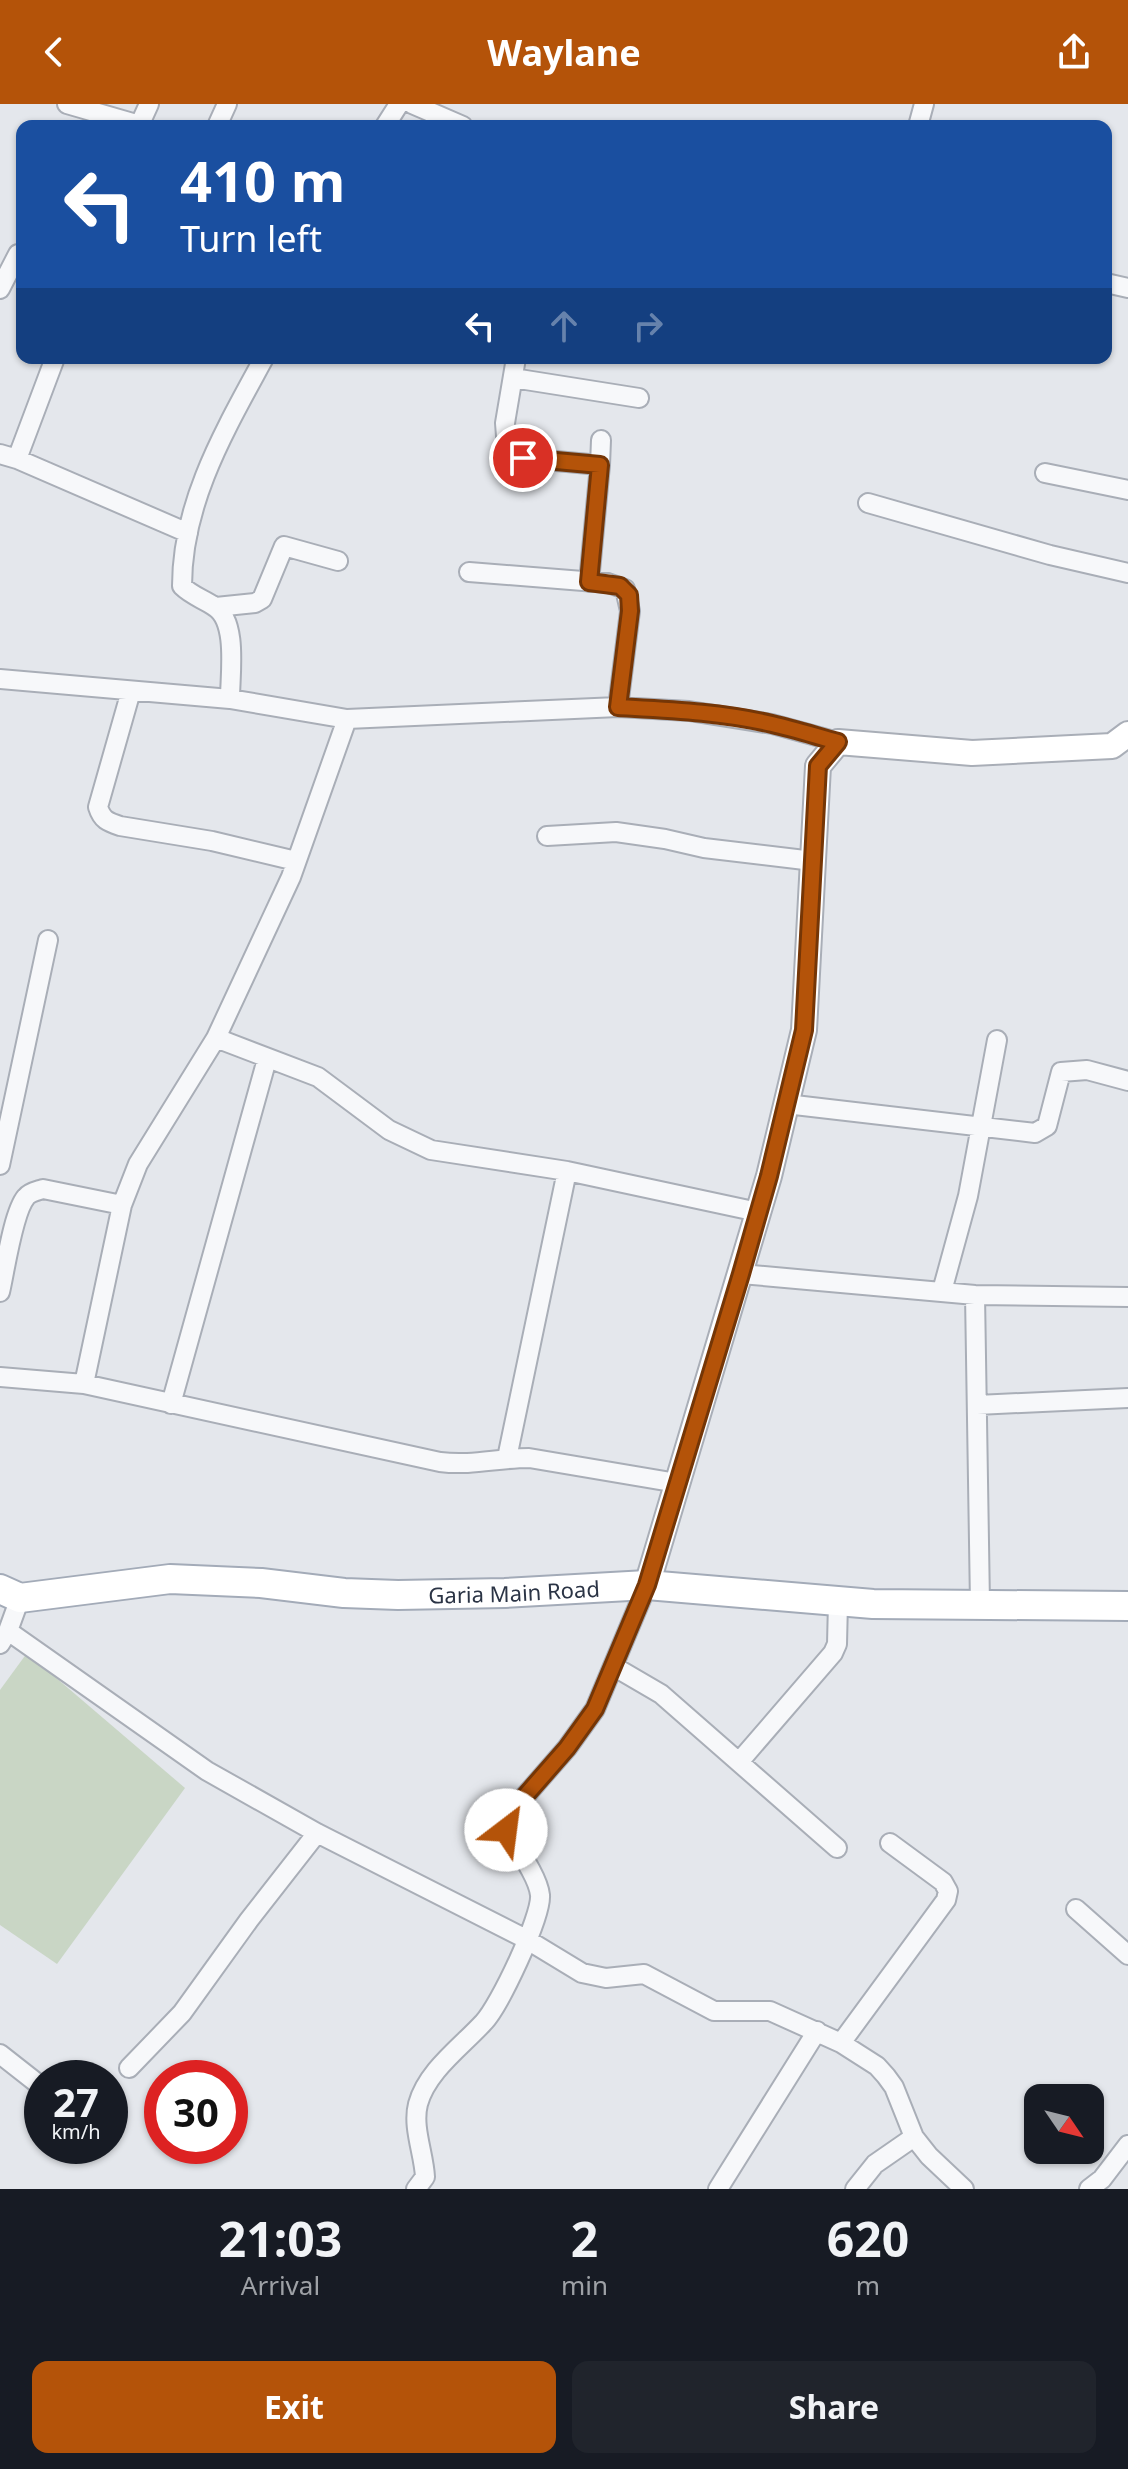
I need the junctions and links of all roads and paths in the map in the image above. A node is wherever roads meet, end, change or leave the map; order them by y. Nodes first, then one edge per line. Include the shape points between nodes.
1 (67, 104) edge
2 (412, 104) edge
3 (121, 120) edge
4 (449, 120) edge
5 (13, 253) edge
6 (0, 289) edge
7 (52, 364) edge
8 (261, 364) edge
9 (515, 364) edge
10 (513, 378) junction
11 (639, 398) dead end
12 (601, 440) dead end
13 (8, 456) edge
14 (600, 465) junction
15 (1045, 473) dead end
16 (1128, 490) edge
17 (868, 503) dead end
18 (188, 533) junction
19 (338, 561) dead end
20 (469, 572) dead end
21 (1128, 573) edge
22 (589, 582) junction
23 (216, 607) junction
24 (0, 679) edge
25 (131, 691) junction
26 (230, 699) junction
27 (618, 707) junction
28 (347, 719) junction
29 (1128, 734) edge
30 (838, 742) junction
31 (547, 836) dead end
32 (296, 861) junction
33 (813, 861) junction
34 (48, 940) dead end
35 (216, 1038) junction
36 (997, 1040) dead end
37 (267, 1059) junction
38 (1128, 1081) edge
39 (786, 1104) junction
40 (982, 1129) junction
41 (0, 1165) edge
42 (567, 1171) junction
43 (122, 1205) junction
44 (758, 1212) junction
45 (7, 1222) edge
46 (3, 1269) edge
47 (741, 1274) junction
48 (942, 1291) junction
49 (0, 1292) edge
50 (975, 1295) junction
51 (1128, 1297) edge
52 (0, 1377) edge
53 (84, 1384) junction
54 (1128, 1398) edge
55 (171, 1404) junction
56 (977, 1405) junction
57 (507, 1458) junction
58 (677, 1483) junction
59 (647, 1585) junction
60 (10, 1594) edge
61 (838, 1602) junction
62 (980, 1604) junction
63 (1128, 1606) edge
64 (4, 1638) edge
65 (613, 1666) junction
66 (739, 1762) junction
67 (317, 1833) junction
68 (890, 1843) dead end
69 (837, 1848) dead end
70 (1076, 1909) dead end
71 (526, 1939) junction
72 (1128, 1955) edge
73 (817, 2031) junction
74 (841, 2043) junction
75 (0, 2054) edge
76 (129, 2068) dead end
77 (24, 2073) edge
78 (914, 2137) junction
79 (1128, 2145) edge
80 (1100, 2186) edge
81 (416, 2189) edge
82 (718, 2189) edge
83 (855, 2189) edge
84 (964, 2189) edge

1 - 3 street
2 - 4 street
5 - 6 street
7 - 13 street
8 - 18 street via 202,479
9 - 10 street
10 - 11 street
10 - 14 street via 505,423 507,449 523,458
12 - 14 street
13 - 18 street
14 - 22 street
15 - 16 street
17 - 21 street
18 - 23 street via 182,586
19 - 23 street via 284,546 262,599
20 - 22 street
22 - 27 street via 620,586 629,595
23 - 26 street via 230,628
24 - 25 street
25 - 26 street
25 - 32 street via 98,807 101,816 120,826
26 - 28 street
27 - 28 street
27 - 30 street via 732,717
28 - 32 street
29 - 30 main road via 1112,746 972,753
30 - 33 main road via 818,766
31 - 33 street via 616,832
32 - 35 street
33 - 39 main road via 804,1030
34 - 41 street
35 - 37 street
35 - 43 street via 138,1164
36 - 40 street
37 - 42 street via 318,1077 421,1147
37 - 55 street
38 - 40 street via 1087,1070 1061,1072 1047,1126 1035,1133
39 - 40 street
39 - 44 main road
40 - 48 street
42 - 44 street
42 - 57 street
43 - 45 street via 43,1189 25,1197
43 - 53 street
44 - 47 main road
45 - 46 street
46 - 49 street
47 - 48 street
47 - 58 main road
48 - 50 street
50 - 51 street
50 - 56 street
52 - 53 street
53 - 55 street
54 - 56 street
55 - 57 street via 440,1462 476,1465
56 - 62 street
57 - 58 street
58 - 59 main road
59 - 60 main road, Garia Main Road via 398,1595 170,1579
59 - 61 main road, Garia Main Road
59 - 65 street
60 - 64 street
61 - 62 main road, Garia Main Road
61 - 66 street via 833,1653
62 - 63 main road, Garia Main Road
64 - 67 street via 207,1771
65 - 66 street via 661,1694
65 - 71 street via 581,1731 508,1821 506,1830 541,1897
66 - 69 street
67 - 71 street
67 - 76 street via 182,2013
68 - 74 street via 943,1882 946,1900
70 - 72 street
71 - 73 street via 593,1977 644,1974 714,2011 770,2011
71 - 81 street via 491,2014 424,2091 418,2126 425,2177
73 - 74 street
73 - 82 street
74 - 78 street via 886,2076
75 - 77 street
78 - 83 street via 875,2164
78 - 84 street
79 - 80 street

